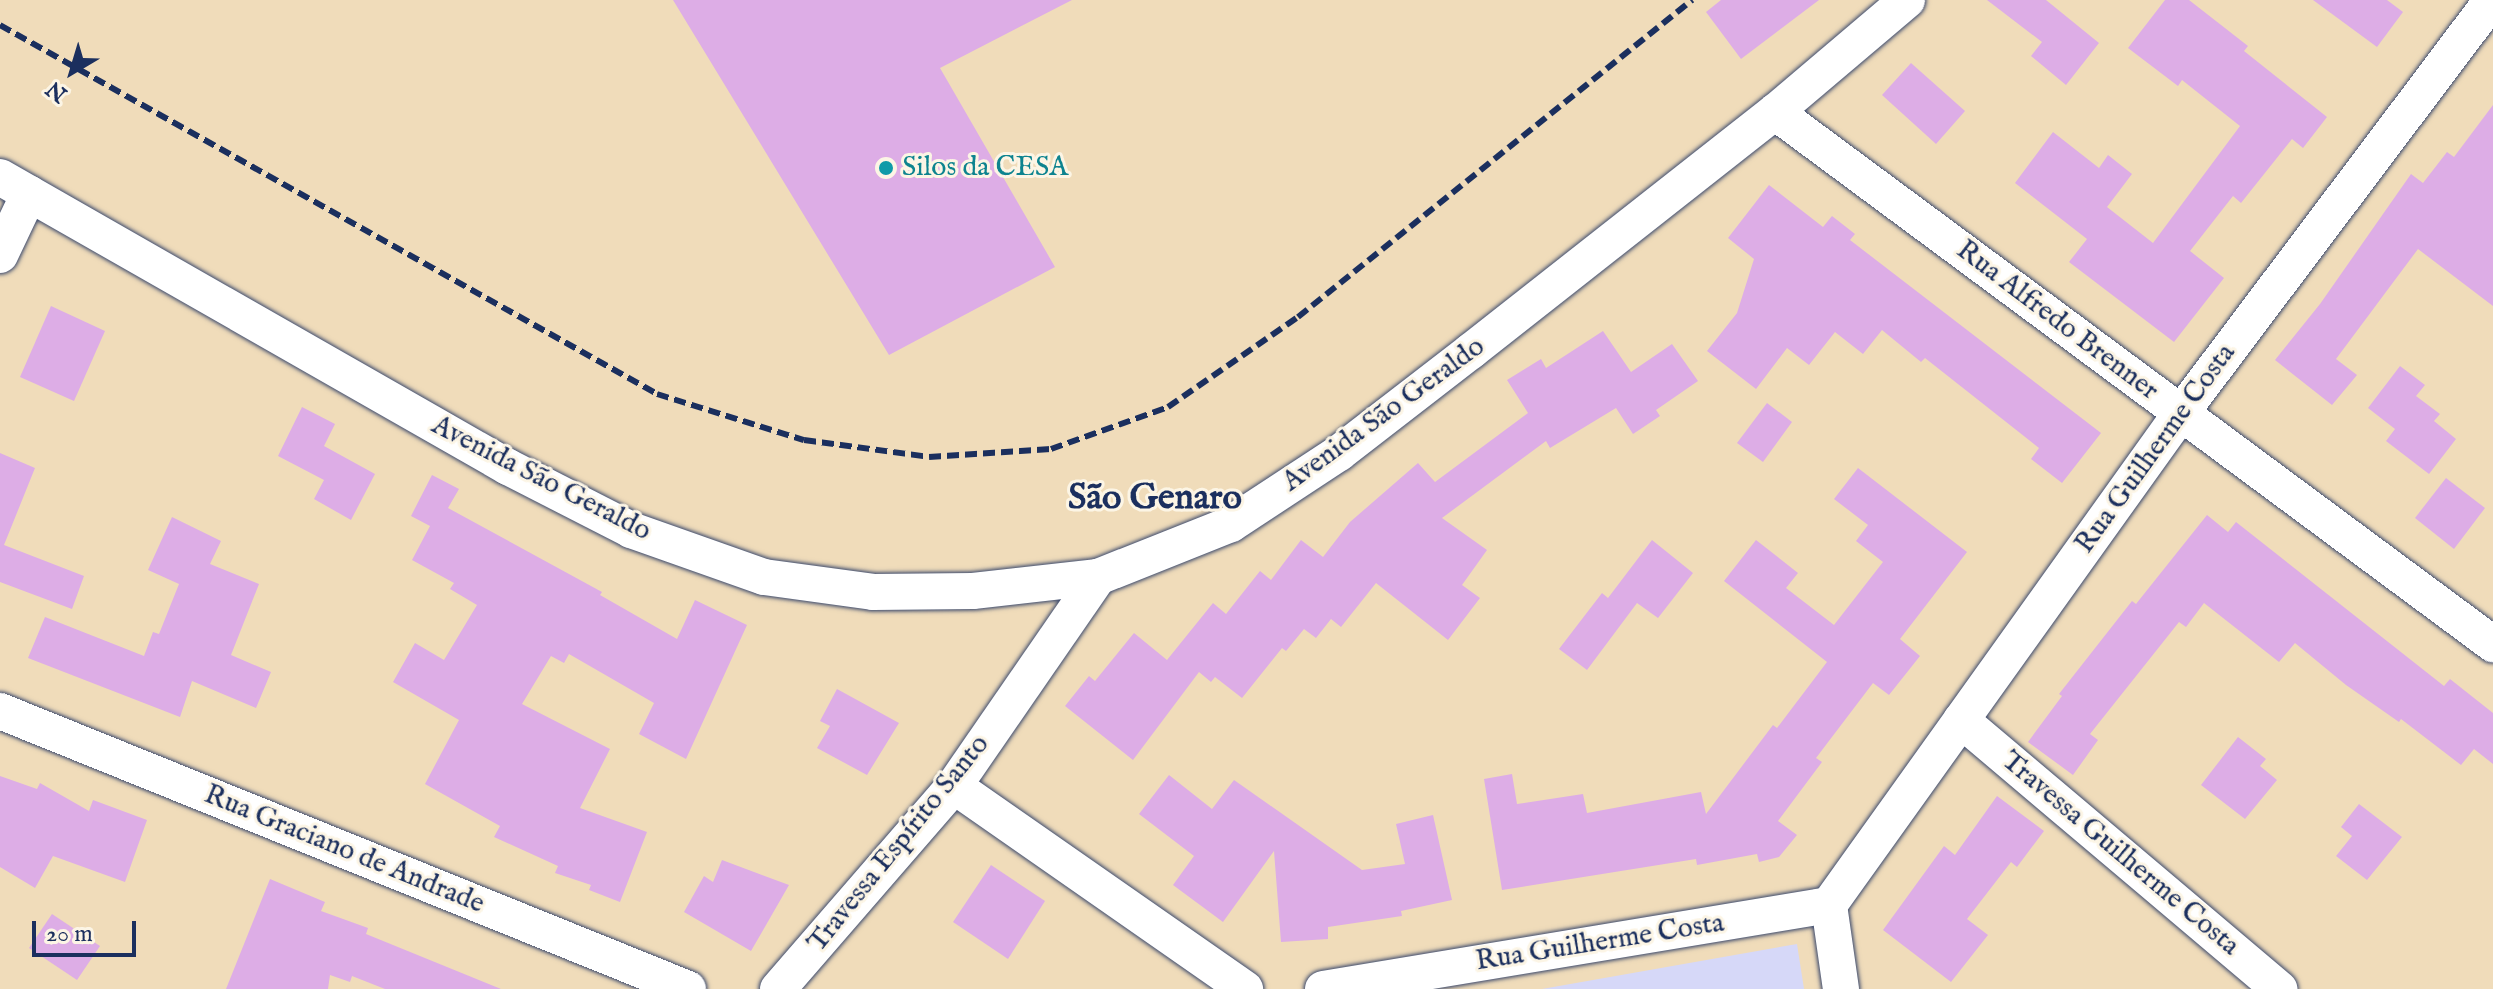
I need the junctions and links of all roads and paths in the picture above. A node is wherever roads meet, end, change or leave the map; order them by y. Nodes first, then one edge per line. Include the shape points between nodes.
1 (1907, 0) edge
2 (2492, 0) edge
3 (1775, 112) junction
4 (15, 186) edge
5 (0, 255) edge
6 (2181, 413) junction
7 (1098, 577) junction
8 (2493, 644) edge
9 (0, 711) edge
10 (1961, 720) junction
11 (954, 786) junction
12 (1829, 905) junction
13 (688, 989) edge
14 (778, 989) edge
15 (1245, 989) edge
16 (1323, 989) edge
17 (1841, 989) edge
18 (2279, 989) edge

1 - 3 street, Avenida São Geraldo
2 - 6 street, Rua Guilherme Costa
3 - 6 street, Rua Alfredo Brenner
3 - 7 street, Avenida São Geraldo via 1339,453 1231,524
4 - 5 street
4 - 7 street, Avenida São Geraldo via 508,467 631,530 764,577 873,592 973,591
6 - 8 street, Rua Alfredo Brenner
6 - 10 street, Rua Guilherme Costa
7 - 11 street, Travessa Espírito Santo
9 - 13 street, Rua Graciano de Andrade
10 - 12 street, Rua Guilherme Costa
10 - 18 street, Travessa Guilherme Costa
11 - 14 street, Travessa Espírito Santo
11 - 15 street
12 - 16 street, Rua Guilherme Costa
12 - 17 street

